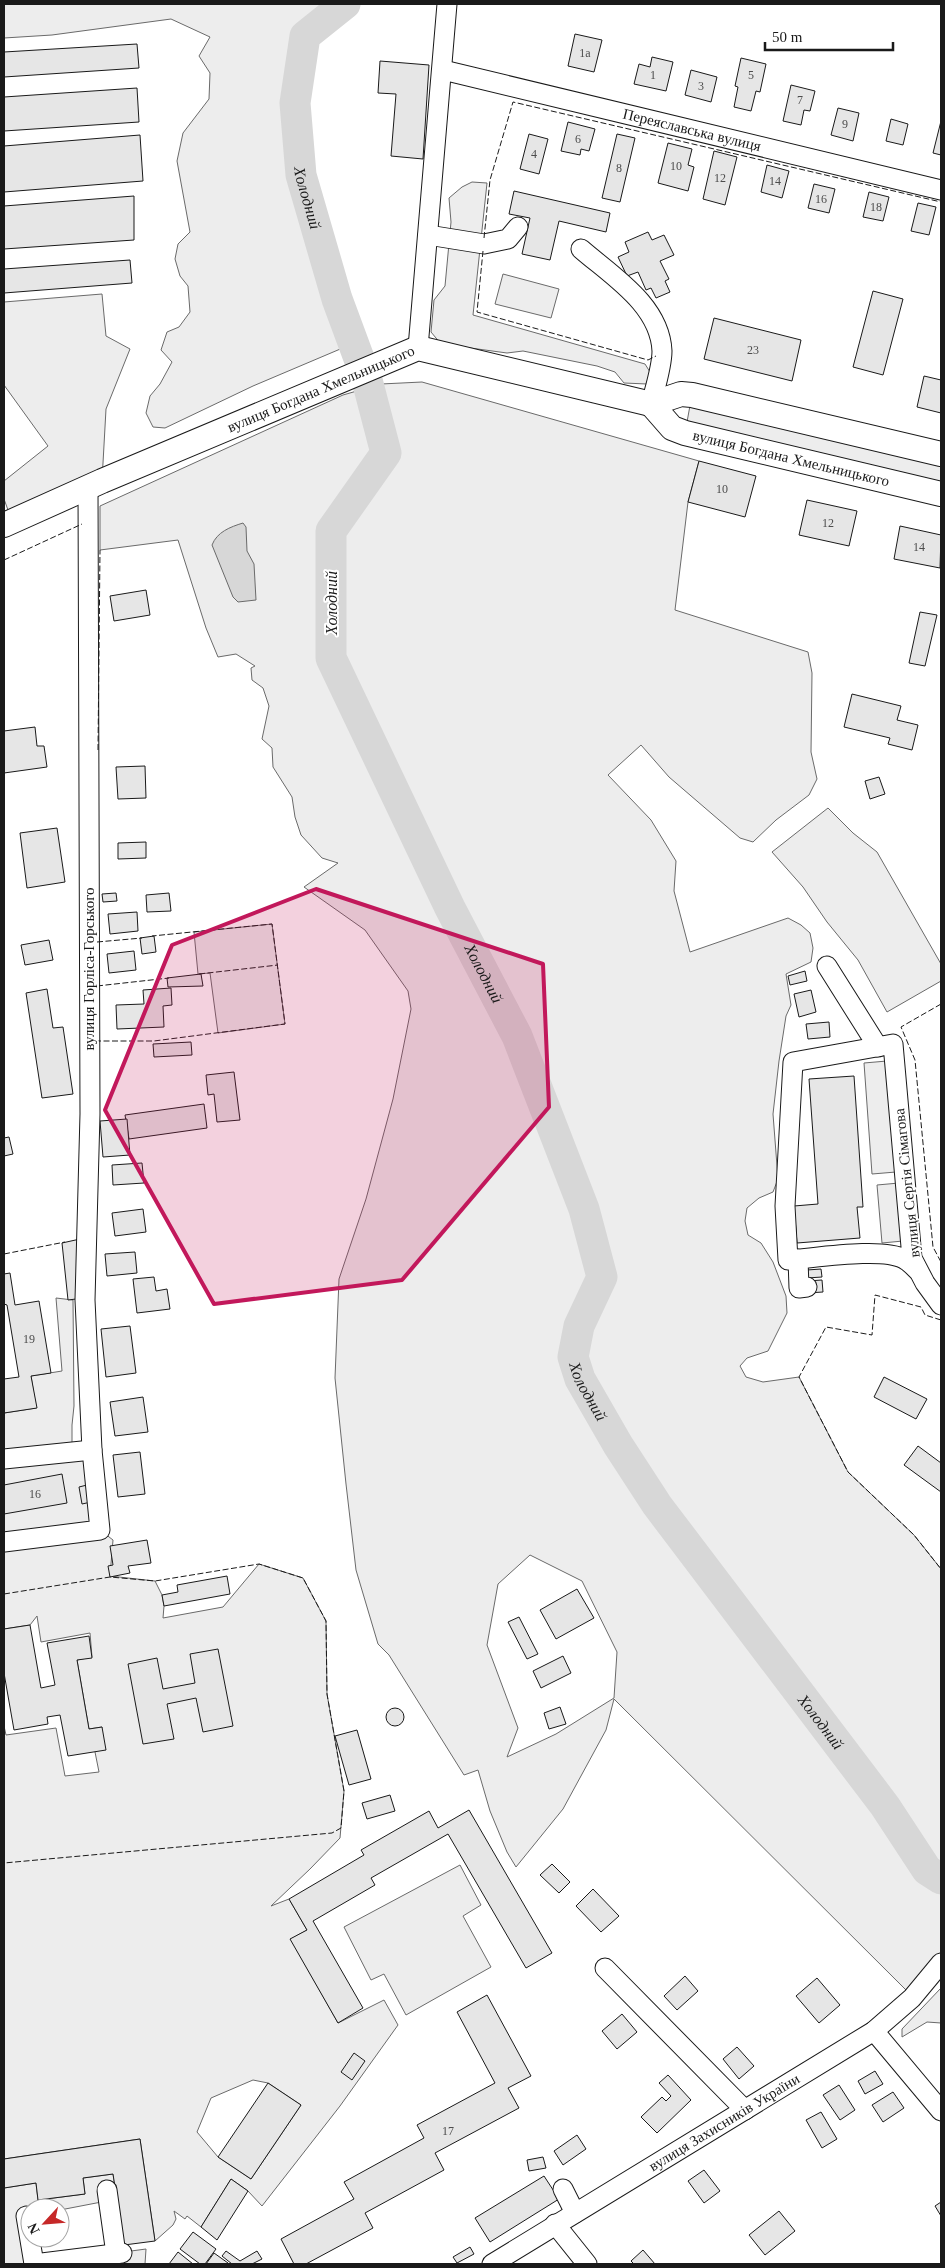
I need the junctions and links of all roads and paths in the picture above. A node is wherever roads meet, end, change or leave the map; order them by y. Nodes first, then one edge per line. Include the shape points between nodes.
1 (446, 4) edge
2 (443, 70) junction
3 (941, 190) edge
4 (518, 227) dead end
5 (428, 235) junction
6 (580, 249) dead end
7 (418, 348) junction
8 (651, 404) junction
9 (941, 454) edge
10 (88, 487) junction
11 (941, 494) edge
12 (4, 525) edge
13 (828, 966) dead end
14 (886, 1050) junction
15 (919, 1272) junction
16 (941, 1305) edge
17 (92, 1450) junction
18 (4, 1459) edge
19 (4, 1542) edge
20 (941, 1963) edge
21 (605, 1968) dead end
22 (874, 2031) junction
23 (745, 2110) junction
24 (941, 2111) edge
25 (563, 2189) dead end
26 (107, 2190) dead end
27 (574, 2213) junction
28 (555, 2224) junction
29 (31, 2248) edge
30 (34, 2264) edge
31 (492, 2264) edge
32 (587, 2264) edge

1 - 2 street
2 - 3 street, Переяславська вулиця
2 - 5 street
4 - 5 street via 508,239 484,244
5 - 7 street
6 - 8 street via 634,295 658,326 662,352
7 - 8 main road, вулиця Богдана Хмельницького
7 - 10 main road, вулиця Богдана Хмельницького
8 - 9 main road via 681,394 692,395
8 - 11 main road, вулиця Богдана Хмельницького via 672,428 685,433
10 - 12 main road, вулиця Богдана Хмельницького
10 - 17 street, вулиця Горліса-Горського via 90,1114 86,1300
13 - 14 street
14 - 15 street, вулиця Сергія Сімагова via 912,1258
14 - 15 street via 793,1062 785,1206 788,1260 803,1274 875,1253 905,1259
15 - 16 street, вулиця Сергія Сімагова
17 - 18 street
17 - 19 street, вулиця Горліса-Горського via 100,1530
20 - 22 street, вулиця Захисників України via 912,1998
21 - 23 street
22 - 23 street, вулиця Захисників України
22 - 24 street
23 - 27 street, вулиця Захисників України
25 - 27 street
26 - 30 street via 119,2253
27 - 28 street, вулиця Захисників України
28 - 31 street, вулиця Захисників України
28 - 32 street
29 - 30 street

